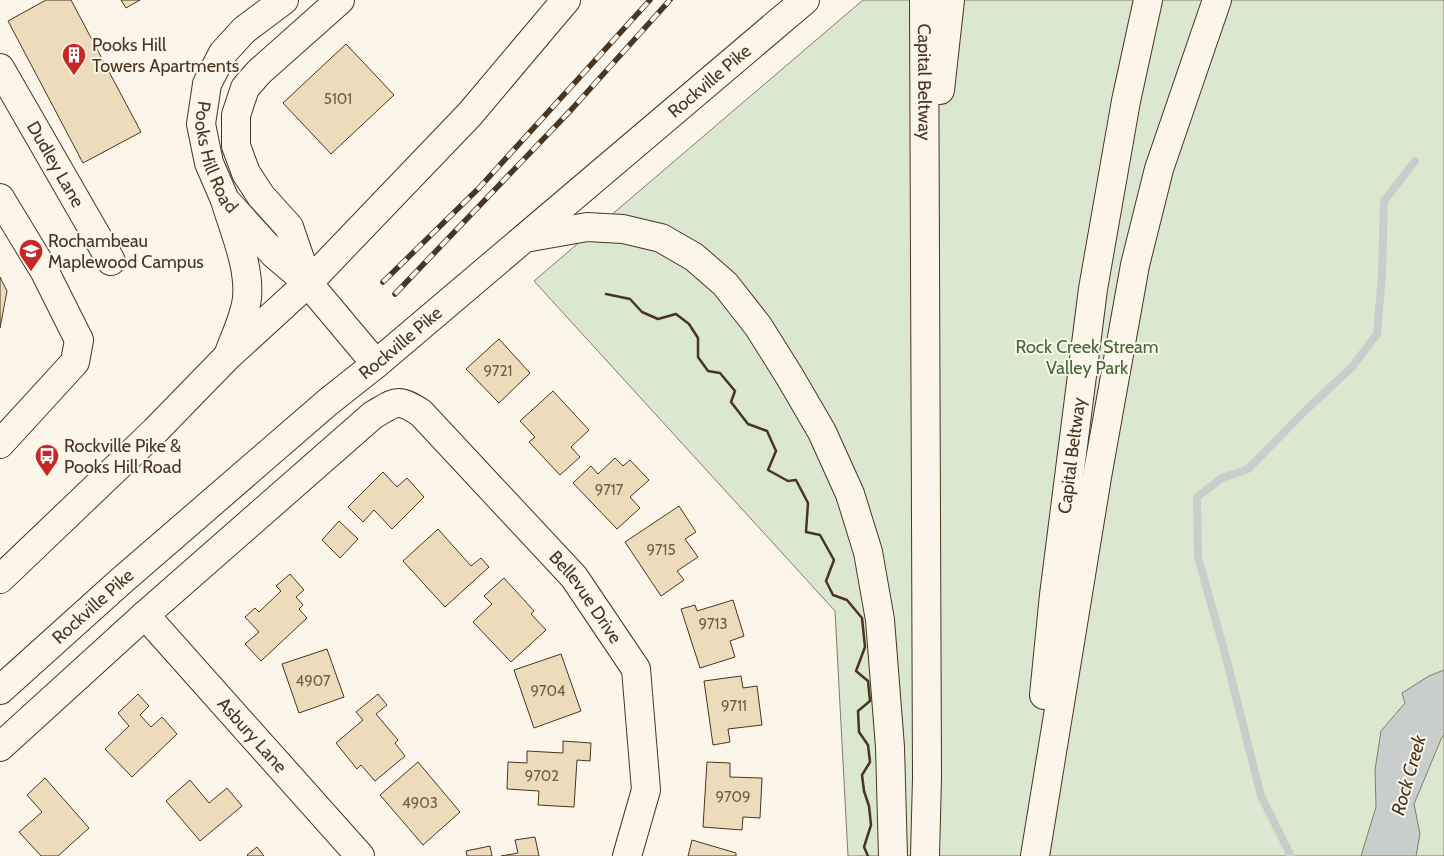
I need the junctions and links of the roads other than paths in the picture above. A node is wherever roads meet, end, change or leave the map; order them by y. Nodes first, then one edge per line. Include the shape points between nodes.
1 (284, 0) edge
2 (340, 0) edge
3 (566, 0) edge
4 (805, 0) edge
5 (924, 0) edge
6 (950, 0) edge
7 (1148, 0) edge
8 (1217, 0) edge
9 (0, 68) edge
10 (0, 198) edge
11 (225, 200) junction
12 (926, 223) junction
13 (525, 238) junction
14 (111, 262) dead end
15 (308, 284) junction
16 (227, 357) junction
17 (376, 364) junction
18 (0, 444) edge
19 (0, 579) edge
20 (146, 615) junction
21 (0, 690) edge
22 (0, 747) edge
23 (360, 856) edge
24 (627, 856) edge
25 (894, 856) edge
26 (925, 856) edge
27 (1030, 856) edge
28 (1035, 856) edge

1 - 11 main road, Pooks Hill Road via 244,30 222,53 207,84 201,124 209,163
2 - 15 main road, Pooks Hill Road via 258,72 245,88 236,114 236,146 246,173 261,196 289,227
3 - 15 main road via 470,114
4 - 13 main road, Rockville Pike
5 - 12 main road, Capital Beltway
6 - 12 main road
7 - 27 main road, Capital Beltway via 1126,101 1093,289 1054,595
8 - 28 main road via 1159,169 1135,265
9 - 14 main road, Dudley Lane
10 - 18 main road via 45,272 80,340 75,362
11 - 15 main road, Pooks Hill Road via 273,253
11 - 16 main road via 245,269 247,299
12 - 26 main road, Capital Beltway
13 - 17 main road, Rockville Pike
13 - 25 main road via 587,227 623,229 661,238 694,257 725,284 758,326 790,377 822,432 842,476 868,552 880,620
15 - 16 main road
15 - 17 main road, Pooks Hill Road
16 - 19 main road via 155,432
17 - 21 main road, Rockville Pike via 313,415
20 - 22 main road
20 - 23 main road, Asbury Lane
20 - 24 main road, Bellevue Drive via 367,421 394,403 406,403 421,413 574,577 636,669 646,790

